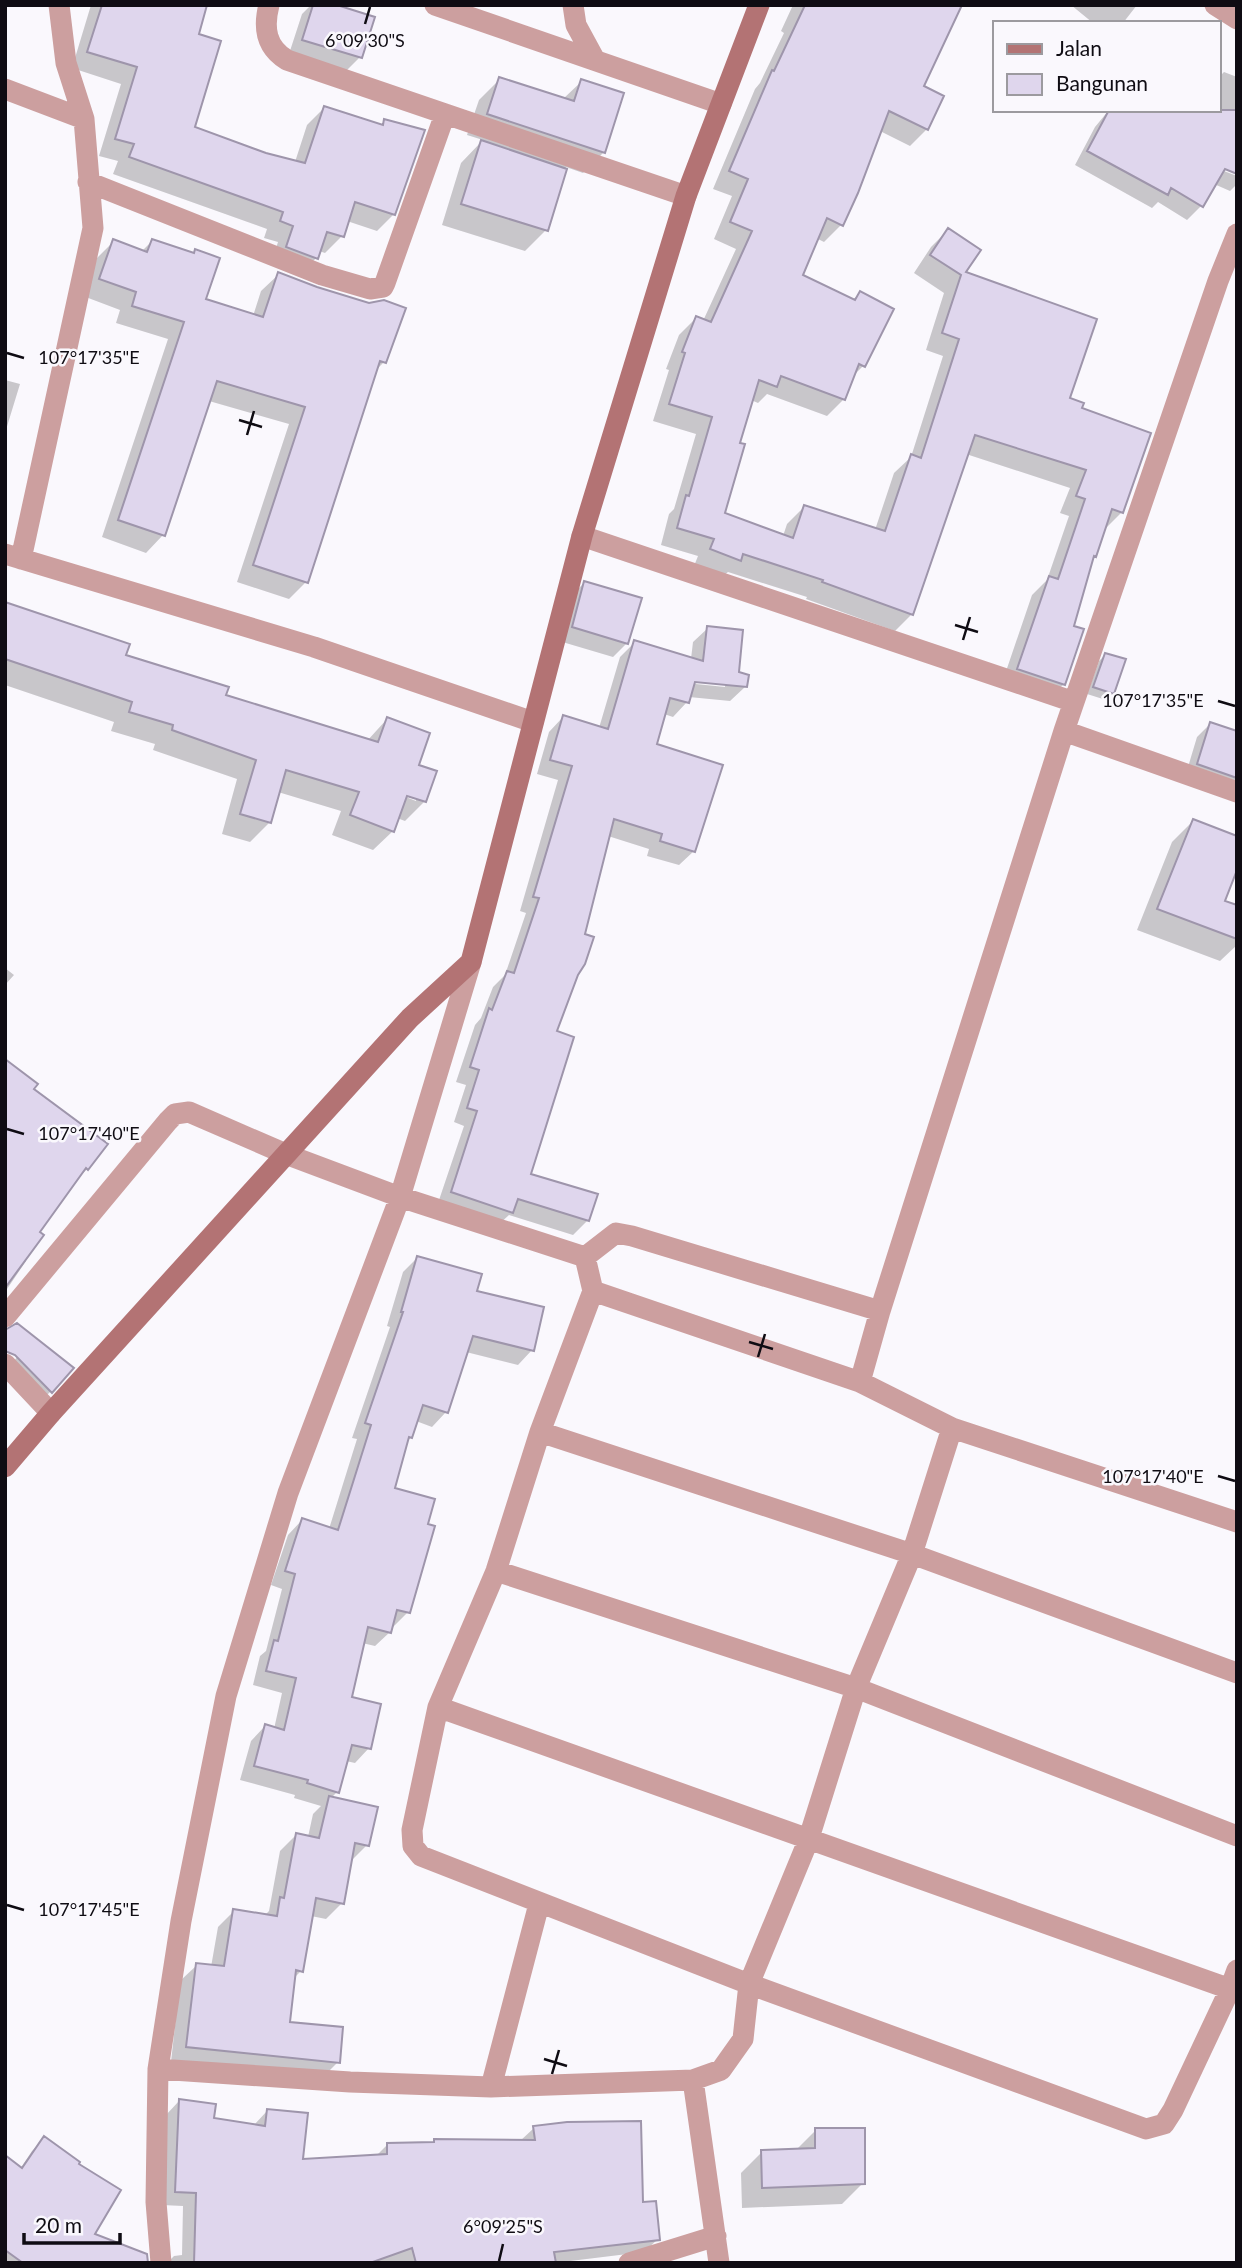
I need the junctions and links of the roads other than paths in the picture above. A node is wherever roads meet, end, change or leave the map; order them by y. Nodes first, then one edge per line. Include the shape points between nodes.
1 (60, 5) edge
2 (268, 5) edge
3 (435, 5) edge
4 (573, 5) edge
5 (760, 5) edge
6 (1214, 5) edge
7 (1237, 19) edge
8 (595, 60) junction
9 (5, 89) edge
10 (721, 104) junction
11 (445, 114) junction
12 (84, 119) junction
13 (89, 181) junction
14 (686, 196) junction
15 (1237, 234) edge
16 (1228, 286) edge
17 (582, 536) junction
18 (13, 557) edge
19 (1074, 702) junction
20 (533, 722) junction
21 (1064, 732) junction
22 (1237, 792) edge
23 (471, 962) junction
24 (288, 1155) junction
25 (400, 1197) junction
26 (585, 1257) junction
27 (593, 1291) junction
28 (880, 1311) junction
29 (5, 1317) edge
30 (5, 1364) edge
31 (860, 1382) junction
32 (51, 1413) junction
33 (953, 1429) junction
34 (540, 1432) junction
35 (5, 1467) edge
36 (1237, 1522) edge
37 (912, 1554) junction
38 (496, 1571) junction
39 (1237, 1673) edge
40 (856, 1688) junction
41 (438, 1707) junction
42 (1237, 1836) edge
43 (808, 1840) junction
44 (539, 1903) junction
45 (1233, 1979) edge
46 (749, 1984) junction
47 (158, 2068) junction
48 (693, 2080) junction
49 (491, 2087) junction
50 (716, 2236) junction
51 (161, 2263) edge
52 (629, 2263) edge
53 (719, 2263) edge

1 - 12 street via 66,63
2 - 11 street via 266,27 275,53
3 - 8 street
4 - 8 street via 576,25
5 - 10 street
6 - 7 street
8 - 10 street
9 - 12 street
10 - 14 street
11 - 13 street via 385,283 379,288 322,275
11 - 14 street
12 - 13 street
13 - 18 street via 93,228
14 - 17 street
15 - 16 street
16 - 19 street
17 - 19 street
17 - 20 street
18 - 20 street via 314,647
19 - 21 street
20 - 23 street
21 - 22 street
21 - 28 street
23 - 24 street via 410,1018
23 - 25 street
24 - 25 street
24 - 29 street via 189,1112 175,1114
24 - 32 street
25 - 26 street
25 - 47 street via 288,1493 226,1696 181,1922
26 - 27 street
26 - 28 street via 616,1233 624,1234
27 - 31 street
27 - 34 street
28 - 31 street
30 - 32 street
31 - 33 street
32 - 35 street
33 - 36 street
33 - 37 street
34 - 37 street
34 - 38 street
37 - 39 street
37 - 40 street
38 - 40 street
38 - 41 street
40 - 42 street
40 - 43 street
41 - 43 street
41 - 44 street via 412,1830 413,1846 421,1856
43 - 45 street
43 - 46 street
44 - 46 street
44 - 49 street
45 - 46 street via 1173,2109 1164,2124 1146,2129
46 - 48 street via 743,2039 721,2070
47 - 49 street
47 - 51 street via 156,2202
48 - 49 street
48 - 50 street
50 - 52 street
50 - 53 street

